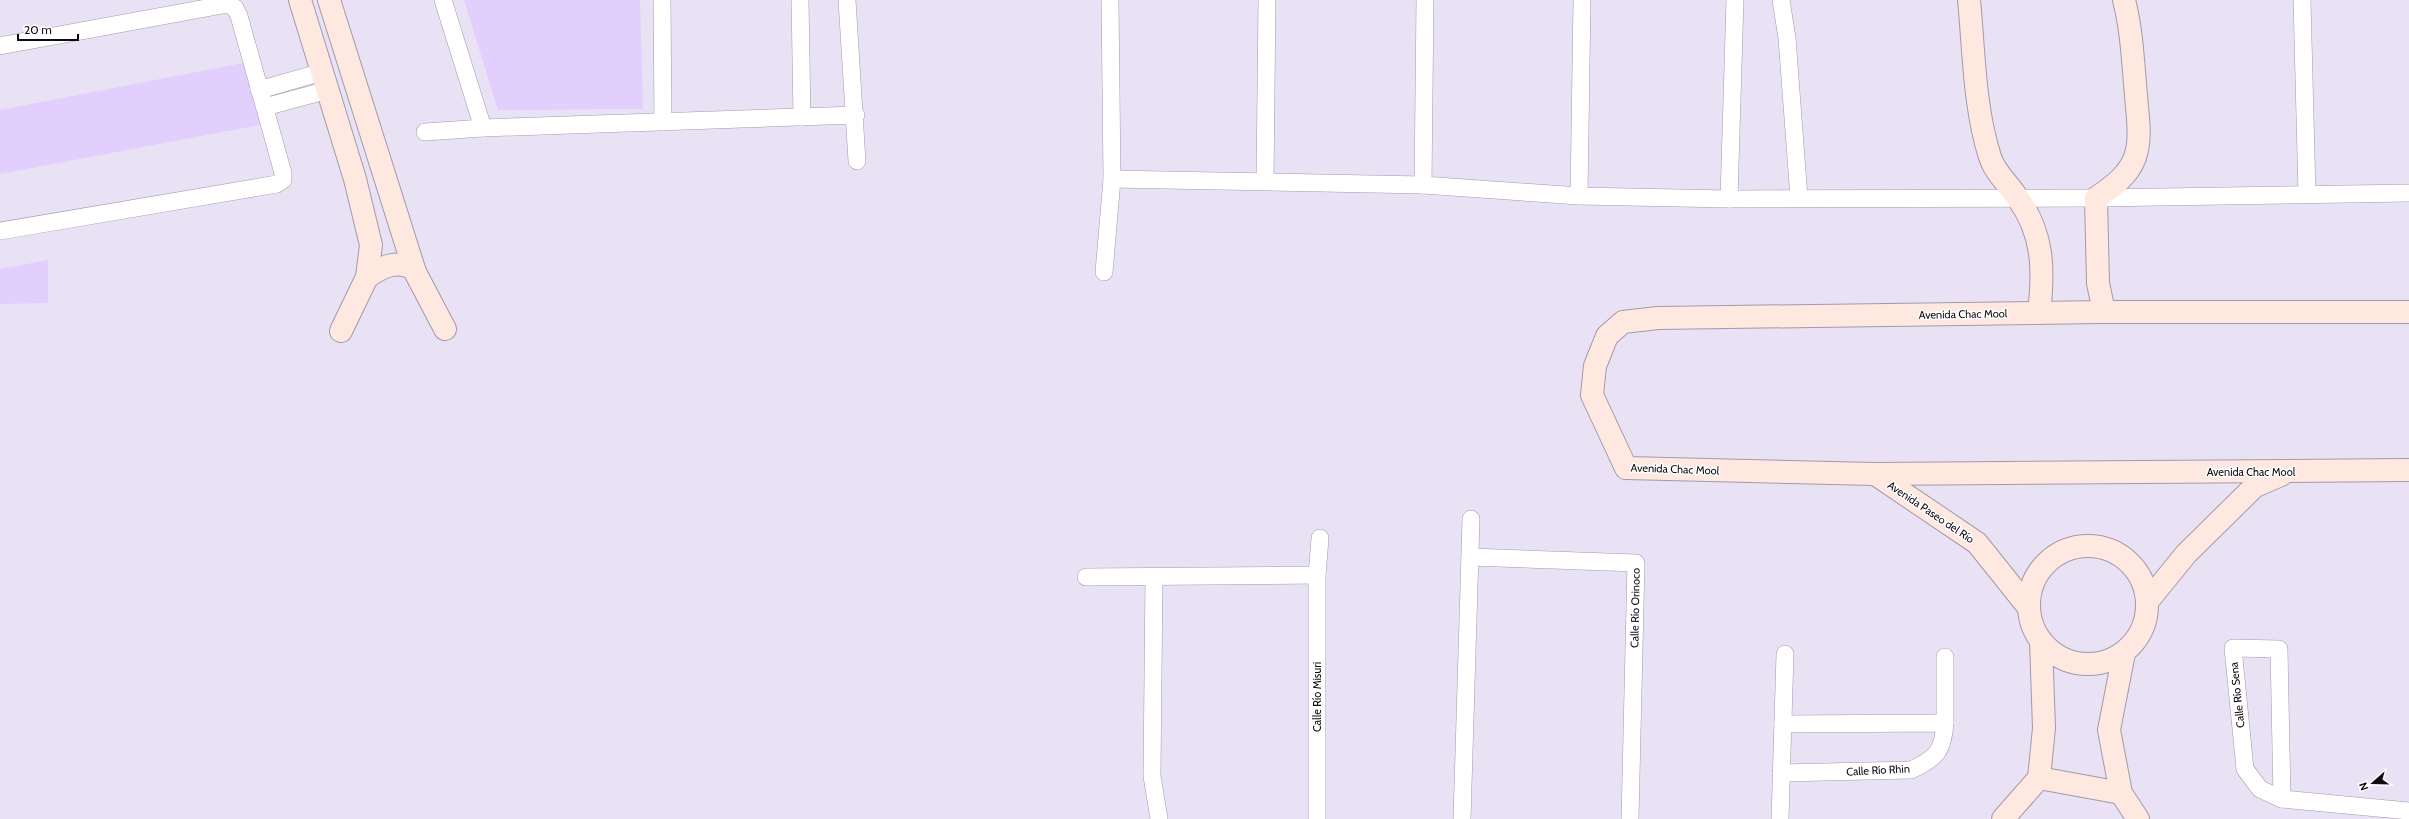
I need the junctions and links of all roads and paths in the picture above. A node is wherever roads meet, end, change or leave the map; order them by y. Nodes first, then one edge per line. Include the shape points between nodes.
1 (300, 0) edge
2 (329, 0) edge
3 (444, 0) edge
4 (662, 0) edge
5 (800, 0) edge
6 (847, 0) edge
7 (1110, 0) edge
8 (1267, 0) edge
9 (1424, 0) edge
10 (1582, 0) edge
11 (1735, 0) edge
12 (1781, 0) edge
13 (1969, 0) edge
14 (2124, 0) edge
15 (2302, 0) edge
16 (0, 46) edge
17 (325, 81) junction
18 (259, 90) junction
19 (265, 107) junction
20 (856, 115) junction
21 (802, 117) junction
22 (663, 122) junction
23 (483, 128) junction
24 (425, 132) dead end
25 (857, 161) dead end
26 (384, 174) junction
27 (355, 179) junction
28 (1112, 180) junction
29 (1265, 181) junction
30 (1423, 185) junction
31 (2409, 193) edge
32 (2307, 194) junction
33 (1579, 196) junction
34 (2017, 197) junction
35 (1799, 198) junction
36 (2096, 198) junction
37 (1729, 199) junction
38 (0, 232) edge
39 (414, 269) junction
40 (1104, 272) dead end
41 (367, 277) junction
42 (2104, 312) junction
43 (2409, 312) edge
44 (2039, 313) junction
45 (445, 329) dead end
46 (341, 331) dead end
47 (2409, 470) edge
48 (2288, 471) junction
49 (1875, 474) junction
50 (1471, 519) dead end
51 (1320, 538) dead end
52 (1470, 557) junction
53 (1317, 575) junction
54 (1086, 577) dead end
55 (1154, 577) junction
56 (2147, 602) junction
57 (2029, 608) junction
58 (2041, 641) junction
59 (2124, 653) junction
60 (1785, 654) dead end
61 (1945, 657) dead end
62 (1945, 723) junction
63 (1783, 724) junction
64 (1781, 773) junction
65 (2039, 778) junction
66 (2121, 793) junction
67 (2282, 799) junction
68 (2409, 811) edge
69 (1159, 819) edge
70 (1317, 819) edge
71 (1462, 819) edge
72 (1630, 819) edge
73 (1780, 819) edge
74 (2003, 819) edge
75 (2138, 819) edge

1 - 17 street
2 - 26 street
3 - 23 street
4 - 22 street
5 - 21 street
6 - 20 street
7 - 28 street
8 - 29 street
9 - 30 street
10 - 33 street
11 - 37 street
12 - 35 street via 1787,38
13 - 34 street via 1983,134 1991,159 2002,179
14 - 36 street via 2130,23 2138,118 2137,150 2128,171 2115,185
15 - 32 street
16 - 18 street via 228,4 235,8 239,16
17 - 18 street
17 - 19 street
17 - 27 street
18 - 19 street
19 - 38 street via 283,173 283,180 277,184
20 - 21 street
20 - 25 street
21 - 22 street
22 - 23 street
23 - 24 street
26 - 27 street via 370,182
26 - 39 street
27 - 41 street via 371,245
28 - 29 street
28 - 40 street
29 - 30 street
30 - 33 street
31 - 32 street
32 - 36 street
33 - 37 street
34 - 35 street
34 - 36 street
34 - 44 street via 2031,222 2041,256 2043,277
35 - 37 street
36 - 42 street via 2098,283
39 - 41 street via 406,264 396,264
39 - 45 street
41 - 46 street
42 - 43 street, Avenida Chac Mool
42 - 44 street, Avenida Chac Mool
44 - 49 street, Avenida Chac Mool via 1658,318 1623,322 1607,336 1595,366 1592,395 1626,468
47 - 48 street, Avenida Chac Mool
48 - 49 street, Avenida Chac Mool
48 - 56 street via 2255,486 2186,554
49 - 57 street, Avenida Paseo del Río via 1977,543
50 - 52 street
51 - 53 street, Calle Río Misuri
52 - 71 street
52 - 72 street, Calle Río Orinoco via 1636,563
53 - 55 street
53 - 70 street, Calle Río Misuri
54 - 55 street
55 - 69 street via 1152,776
56 - 57 street via 2142,583 2133,567 2102,548 2083,546 2065,550 2050,560 2038,574 2031,591
56 - 59 street via 2145,621 2137,638
57 - 58 street via 2032,626
58 - 59 street via 2054,653 2070,662 2088,664 2107,661
58 - 65 street via 2044,728
59 - 66 street via 2109,730
60 - 63 street
61 - 62 street, Calle Río Rhin
62 - 63 street
62 - 64 street, Calle Río Rhin via 1944,743 1929,762 1911,770
63 - 64 street
64 - 73 street
65 - 66 street
65 - 74 street
66 - 75 street
67 - 67 street, Calle Río Sena via 2260,789 2245,769 2233,648 2279,649
67 - 68 street, Calle Río Sena

